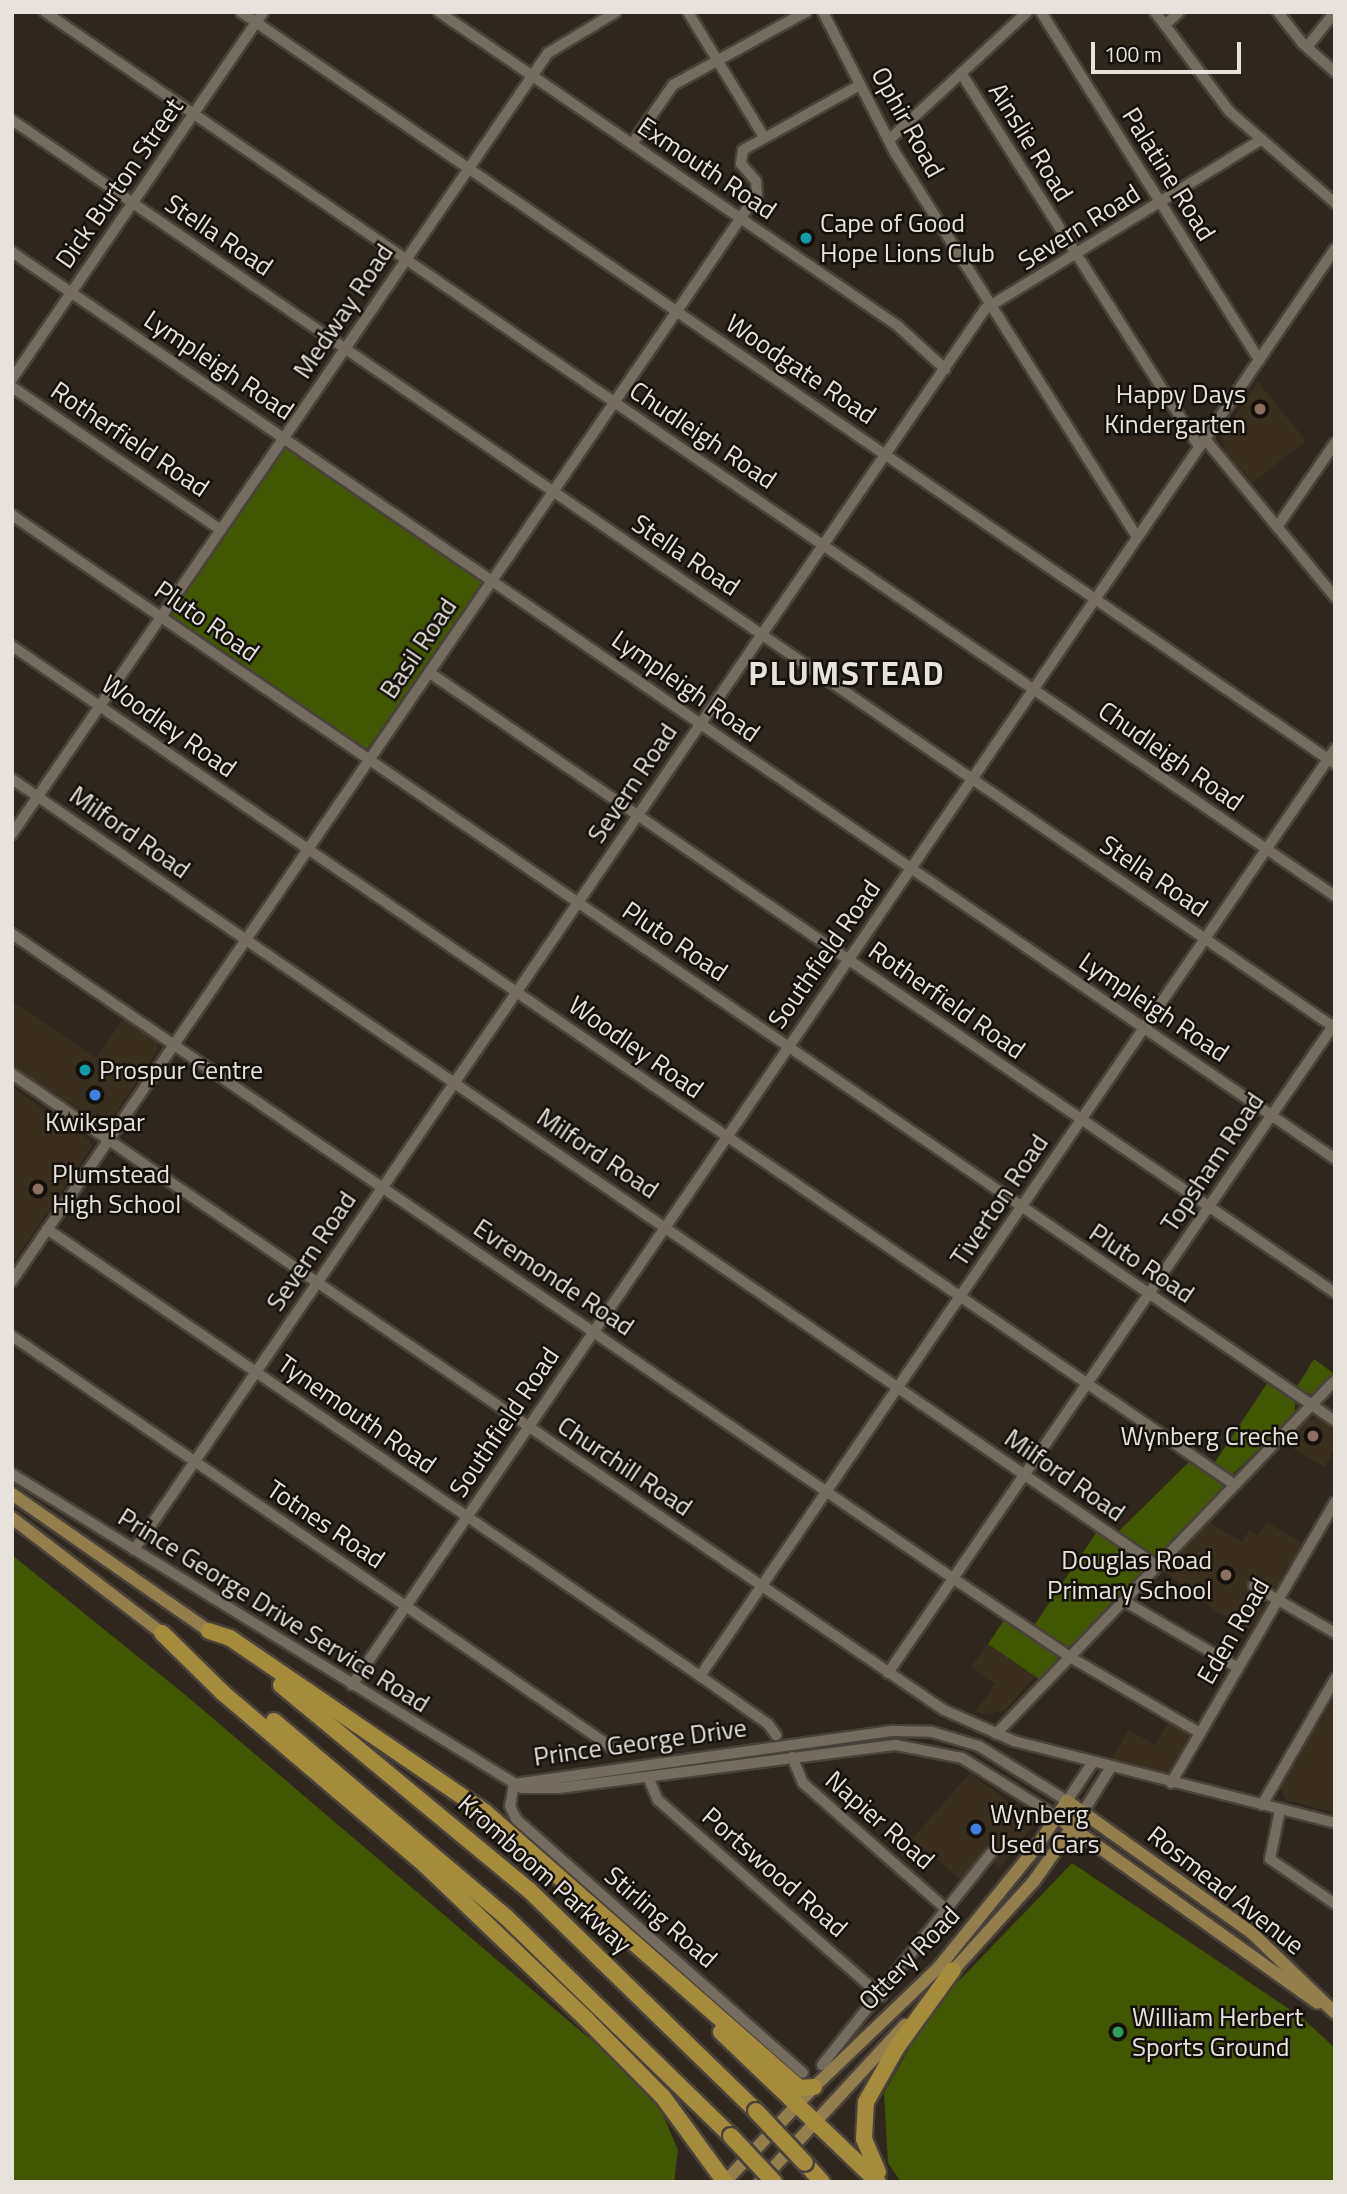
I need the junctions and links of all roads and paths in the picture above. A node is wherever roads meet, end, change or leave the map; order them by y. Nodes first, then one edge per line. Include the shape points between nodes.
1 (45, 12) edge
2 (241, 12) edge
3 (263, 12) edge
4 (439, 12) edge
5 (616, 12) edge
6 (688, 12) edge
7 (806, 12) edge
8 (823, 12) edge
9 (1027, 12) edge
10 (1041, 12) edge
11 (1155, 12) edge
12 (1179, 12) edge
13 (1278, 12) edge
14 (1335, 12) edge
15 (256, 23) junction
16 (1165, 25) junction
17 (1307, 47) junction
18 (716, 58) junction
19 (1335, 72) edge
20 (961, 73) junction
21 (532, 76) junction
22 (860, 85) junction
23 (194, 114) junction
24 (12, 120) edge
25 (764, 137) junction
26 (888, 140) junction
27 (1261, 140) junction
28 (632, 144) junction
29 (468, 169) junction
30 (133, 203) junction
31 (1160, 203) junction
32 (1335, 203) edge
33 (741, 218) junction
34 (1335, 249) edge
35 (12, 252) edge
36 (1076, 255) junction
37 (406, 259) junction
38 (71, 292) junction
39 (992, 307) junction
40 (677, 312) junction
41 (345, 349) junction
42 (1259, 360) junction
43 (944, 369) junction
44 (12, 379) edge
45 (12, 387) edge
46 (615, 402) junction
47 (284, 437) junction
48 (1202, 443) junction
49 (1335, 443) edge
50 (886, 454) junction
51 (553, 492) junction
52 (12, 515) edge
53 (1277, 527) junction
54 (221, 530) junction
55 (1136, 536) junction
56 (823, 545) junction
57 (492, 580) junction
58 (1335, 597) edge
59 (1094, 598) junction
60 (161, 617) junction
61 (762, 634) junction
62 (12, 646) edge
63 (430, 673) junction
64 (1033, 689) junction
65 (100, 706) junction
66 (701, 724) junction
67 (1335, 749) edge
68 (369, 759) junction
69 (1331, 762) edge
70 (12, 779) edge
71 (971, 779) junction
72 (38, 796) junction
73 (638, 815) junction
74 (12, 834) edge
75 (1266, 849) junction
76 (308, 850) junction
77 (910, 868) junction
78 (1335, 896) edge
79 (578, 902) junction
80 (12, 934) edge
81 (1205, 939) junction
82 (247, 940) junction
83 (848, 959) junction
84 (516, 992) junction
85 (1334, 1026) edge
86 (1144, 1028) junction
87 (175, 1044) junction
88 (788, 1046) junction
89 (12, 1074) edge
90 (454, 1082) junction
91 (1271, 1115) junction
92 (1081, 1119) junction
93 (726, 1136) junction
94 (110, 1139) junction
95 (1335, 1159) edge
96 (382, 1187) junction
97 (1021, 1208) junction
98 (1209, 1208) junction
99 (664, 1226) junction
100 (47, 1229) junction
101 (12, 1281) edge
102 (317, 1282) junction
103 (1335, 1293) edge
104 (1148, 1295) junction
105 (960, 1297) junction
106 (593, 1331) junction
107 (12, 1336) edge
108 (256, 1371) junction
109 (1335, 1381) edge
110 (1087, 1384) junction
111 (898, 1386) junction
112 (1311, 1406) junction
113 (1335, 1421) edge
114 (527, 1426) junction
115 (194, 1462) junction
116 (12, 1474) edge
117 (1025, 1475) junction
118 (1235, 1485) junction
119 (826, 1492) junction
120 (12, 1494) edge
121 (1335, 1502) edge
122 (467, 1517) junction
123 (12, 1518) edge
124 (134, 1550) junction
125 (1157, 1566) junction
126 (954, 1579) junction
127 (762, 1586) junction
128 (1254, 1586) dead end
129 (1278, 1600) junction
130 (1124, 1601) junction
131 (405, 1605) junction
132 (209, 1631) junction
133 (162, 1633) junction
134 (1335, 1633) edge
135 (1070, 1657) junction
136 (1238, 1668) junction
137 (888, 1673) junction
138 (700, 1676) junction
139 (1335, 1679) edge
140 (352, 1685) junction
141 (996, 1734) junction
142 (1200, 1734) junction
143 (776, 1735) dead end
144 (614, 1749) dead end
145 (792, 1757) junction
146 (1093, 1762) junction
147 (1111, 1767) junction
148 (648, 1777) junction
149 (1171, 1783) junction
150 (514, 1784) junction
151 (1067, 1801) junction
152 (1262, 1805) junction
153 (1280, 1810) junction
154 (1083, 1812) junction
155 (1057, 1816) junction
156 (1335, 1823) edge
157 (1073, 1827) junction
158 (991, 1853) dead end
159 (1335, 1904) edge
160 (947, 1910) junction
161 (953, 1970) junction
162 (665, 1972) junction
163 (881, 1996) junction
164 (1335, 2014) edge
165 (822, 2065) dead end
166 (803, 2073) dead end
167 (814, 2087) junction
168 (797, 2105) junction
169 (816, 2123) junction
170 (725, 2182) edge
171 (760, 2182) edge
172 (774, 2182) edge
173 (822, 2182) edge
174 (878, 2182) edge
175 (884, 2182) edge

1 - 23 street, Chudleigh Road
2 - 15 street, Woodgate Road
3 - 15 street, Dick Burton Street
4 - 21 street, Exmouth Road
5 - 21 street, Medway Road via 553,48
6 - 18 street
7 - 18 street
8 - 22 street, Ophir Road
9 - 20 street
10 - 31 street, Palatine Road
11 - 16 street
12 - 16 street
13 - 17 street
14 - 17 street
15 - 23 street, Dick Burton Street
15 - 29 street, Woodgate Road
16 - 27 street via 1229,111
17 - 19 street
18 - 25 street
18 - 28 street via 673,85
20 - 26 street
20 - 36 street, Ainslie Road
21 - 28 street, Exmouth Road
21 - 29 street, Medway Road
22 - 25 street, Basil Road
22 - 26 street, Ophir Road
23 - 30 street, Dick Burton Street
23 - 37 street, Chudleigh Road
24 - 30 street, Stella Road
25 - 33 street, Basil Road via 741,153 741,164 758,188
26 - 39 street, Ophir Road
27 - 31 street, Severn Road
27 - 32 street
28 - 33 street, Exmouth Road
29 - 37 street, Medway Road
29 - 40 street, Woodgate Road
30 - 38 street, Dick Burton Street
30 - 41 street, Stella Road
31 - 36 street, Severn Road
31 - 42 street, Palatine Road
33 - 40 street, Basil Road
33 - 43 street, Exmouth Road via 898,326
34 - 42 street, Southfield Road
35 - 38 street, Lympleigh Road
36 - 39 street, Severn Road
36 - 48 street, Ainslie Road
37 - 41 street, Medway Road
37 - 46 street, Chudleigh Road
38 - 44 street, Dick Burton Street
38 - 47 street, Lympleigh Road
39 - 43 street, Severn Road via 985,309
39 - 55 street, Ophir Road
40 - 46 street, Basil Road
40 - 50 street, Woodgate Road
41 - 47 street, Medway Road
41 - 51 street, Stella Road
42 - 48 street, Southfield Road
43 - 50 street, Severn Road
45 - 54 street, Rotherfield Road
46 - 51 street, Basil Road
46 - 56 street, Chudleigh Road
47 - 54 street, Medway Road
47 - 57 street, Lympleigh Road
48 - 53 street, Ainslie Road
48 - 55 street, Southfield Road
49 - 53 street
50 - 56 street, Severn Road
50 - 59 street, Woodgate Road
51 - 57 street, Basil Road
51 - 61 street, Stella Road
52 - 60 street, Pluto Road
53 - 58 street, Ainslie Road
54 - 60 street, Medway Road
55 - 59 street, Southfield Road
56 - 61 street, Severn Road
56 - 64 street, Chudleigh Road
57 - 63 street, Basil Road
57 - 66 street, Lympleigh Road
59 - 64 street, Southfield Road
59 - 69 street, Woodgate Road
60 - 65 street, Medway Road
60 - 68 street, Pluto Road
61 - 66 street, Severn Road
61 - 71 street, Stella Road
62 - 65 street, Woodley Road
63 - 68 street, Basil Road
63 - 73 street, Rotherfield Road
64 - 71 street, Southfield Road
64 - 75 street, Chudleigh Road
65 - 72 street, Medway Road
65 - 76 street, Woodley Road
66 - 73 street, Severn Road
66 - 77 street, Lympleigh Road
67 - 69 street, Tiverton Road
68 - 76 street, Basil Road
68 - 79 street, Pluto Road
69 - 75 street, Tiverton Road
70 - 72 street, Milford Road
71 - 77 street, Southfield Road
71 - 81 street, Stella Road
72 - 74 street, Medway Road
72 - 82 street, Milford Road
73 - 79 street, Severn Road
73 - 83 street, Rotherfield Road
75 - 78 street, Chudleigh Road
75 - 81 street, Tiverton Road
76 - 82 street, Basil Road
76 - 84 street, Woodley Road
77 - 83 street, Southfield Road
77 - 86 street, Lympleigh Road
79 - 84 street, Severn Road
79 - 88 street, Pluto Road
80 - 87 street, Evremonde Road
81 - 85 street, Stella Road
81 - 86 street, Tiverton Road
82 - 87 street, Basil Road
82 - 90 street, Milford Road
83 - 88 street, Southfield Road
83 - 92 street, Rotherfield Road
84 - 90 street, Severn Road
84 - 93 street, Woodley Road
85 - 91 street, Topsham Road
86 - 91 street, Lympleigh Road
86 - 92 street, Tiverton Road
87 - 94 street, Basil Road
87 - 96 street, Evremonde Road
88 - 93 street, Southfield Road
88 - 97 street, Pluto Road
89 - 94 street, Churchill Road
90 - 96 street, Severn Road
90 - 99 street, Milford Road
91 - 95 street, Lympleigh Road
91 - 98 street, Topsham Road
92 - 97 street, Tiverton Road
92 - 98 street, Rotherfield Road
93 - 99 street, Southfield Road
93 - 105 street, Woodley Road
94 - 100 street, Basil Road
94 - 102 street, Churchill Road
96 - 102 street, Severn Road
96 - 106 street, Evremonde Road
97 - 104 street, Pluto Road
97 - 105 street, Tiverton Road
98 - 103 street, Rotherfield Road
98 - 104 street, Topsham Road
99 - 106 street, Southfield Road
99 - 111 street, Milford Road
100 - 101 street, Basil Road
100 - 108 street, Tynemouth Road
102 - 108 street, Severn Road
102 - 114 street, Churchill Road
104 - 110 street, Topsham Road
104 - 112 street, Pluto Road
105 - 110 street, Woodley Road
105 - 111 street, Tiverton Road
106 - 114 street, Southfield Road
106 - 119 street, Evremonde Road
107 - 115 street, Totnes Road
108 - 115 street, Severn Road
108 - 122 street, Tynemouth Road
109 - 112 street
110 - 117 street, Topsham Road
110 - 118 street, Woodley Road
111 - 117 street, Milford Road
111 - 119 street, Tiverton Road
112 - 113 street, Pluto Road
112 - 118 street
114 - 122 street, Southfield Road
114 - 127 street, Churchill Road
115 - 124 street, Severn Road
115 - 131 street, Totnes Road
116 - 124 street, Prince George Drive Service Road
117 - 125 street, Milford Road
117 - 126 street, Topsham Road
118 - 125 street
119 - 126 street, Evremonde Road
119 - 127 street, Tiverton Road
120 - 132 main road
121 - 129 street, Eden Road
122 - 131 street, Southfield Road
122 - 138 street, Tynemouth Road
123 - 133 main road
124 - 140 street, Prince George Drive Service Road
125 - 130 street
126 - 135 street, Evremonde Road
126 - 137 street, Topsham Road
127 - 137 street, Churchill Road
127 - 138 street, Tiverton Road
128 - 129 street
129 - 134 street
129 - 136 street, Eden Road
130 - 135 street
130 - 136 street
131 - 140 street, Southfield Road
131 - 144 street, Totnes Road
132 - 162 highway via 230,1639 485,1812
132 - 173 highway, Kromboom Parkway, bridge via 373,1757 501,1865 623,1978
133 - 170 highway via 223,1692 425,1865 587,2020 663,2097
133 - 172 highway, bridge via 337,1772 479,1893
135 - 141 street
135 - 142 street, Evremonde Road
136 - 142 street, Eden Road
137 - 141 street, Churchill Road via 944,1710
138 - 143 street, Tynemouth Road via 768,1724
139 - 152 street
140 - 150 street, Prince George Drive Service Road
141 - 146 street, Churchill Road
142 - 149 street, Eden Road
145 - 148 street, Prince George Drive
145 - 155 street, Prince George Drive via 877,1746 932,1749 977,1765
145 - 160 street, Napier Road via 803,1783
146 - 147 street
146 - 151 street, Ottery Road
147 - 149 street
147 - 154 street, Ottery Road
148 - 150 street, Prince George Drive via 536,1790
148 - 163 street, Portswood Road via 658,1800
149 - 152 street
150 - 151 street, Prince George Drive via 904,1730 949,1736 979,1746
150 - 166 street, Stirling Road via 510,1806 516,1819
151 - 154 main road, Rosmead Avenue
151 - 155 main road, Ottery Road
152 - 153 street
153 - 156 street
153 - 159 street via 1270,1859
154 - 157 main road, Ottery Road
154 - 164 main road, Rosmead Avenue via 1252,1933
155 - 157 main road, Rosmead Avenue
155 - 167 main road, Ottery Road via 939,1967
157 - 161 main road, Ottery Road via 1034,1881
157 - 164 main road, Rosmead Avenue
158 - 160 street
160 - 163 street
161 - 169 main road, Ottery Road
161 - 175 highway via 897,2047 866,2102 863,2138
162 - 167 highway via 799,2088
162 - 168 highway
163 - 165 street
167 - 168 main road, Ottery Road
168 - 169 highway
168 - 170 main road, Ottery Road
169 - 171 main road, Ottery Road
169 - 174 highway

